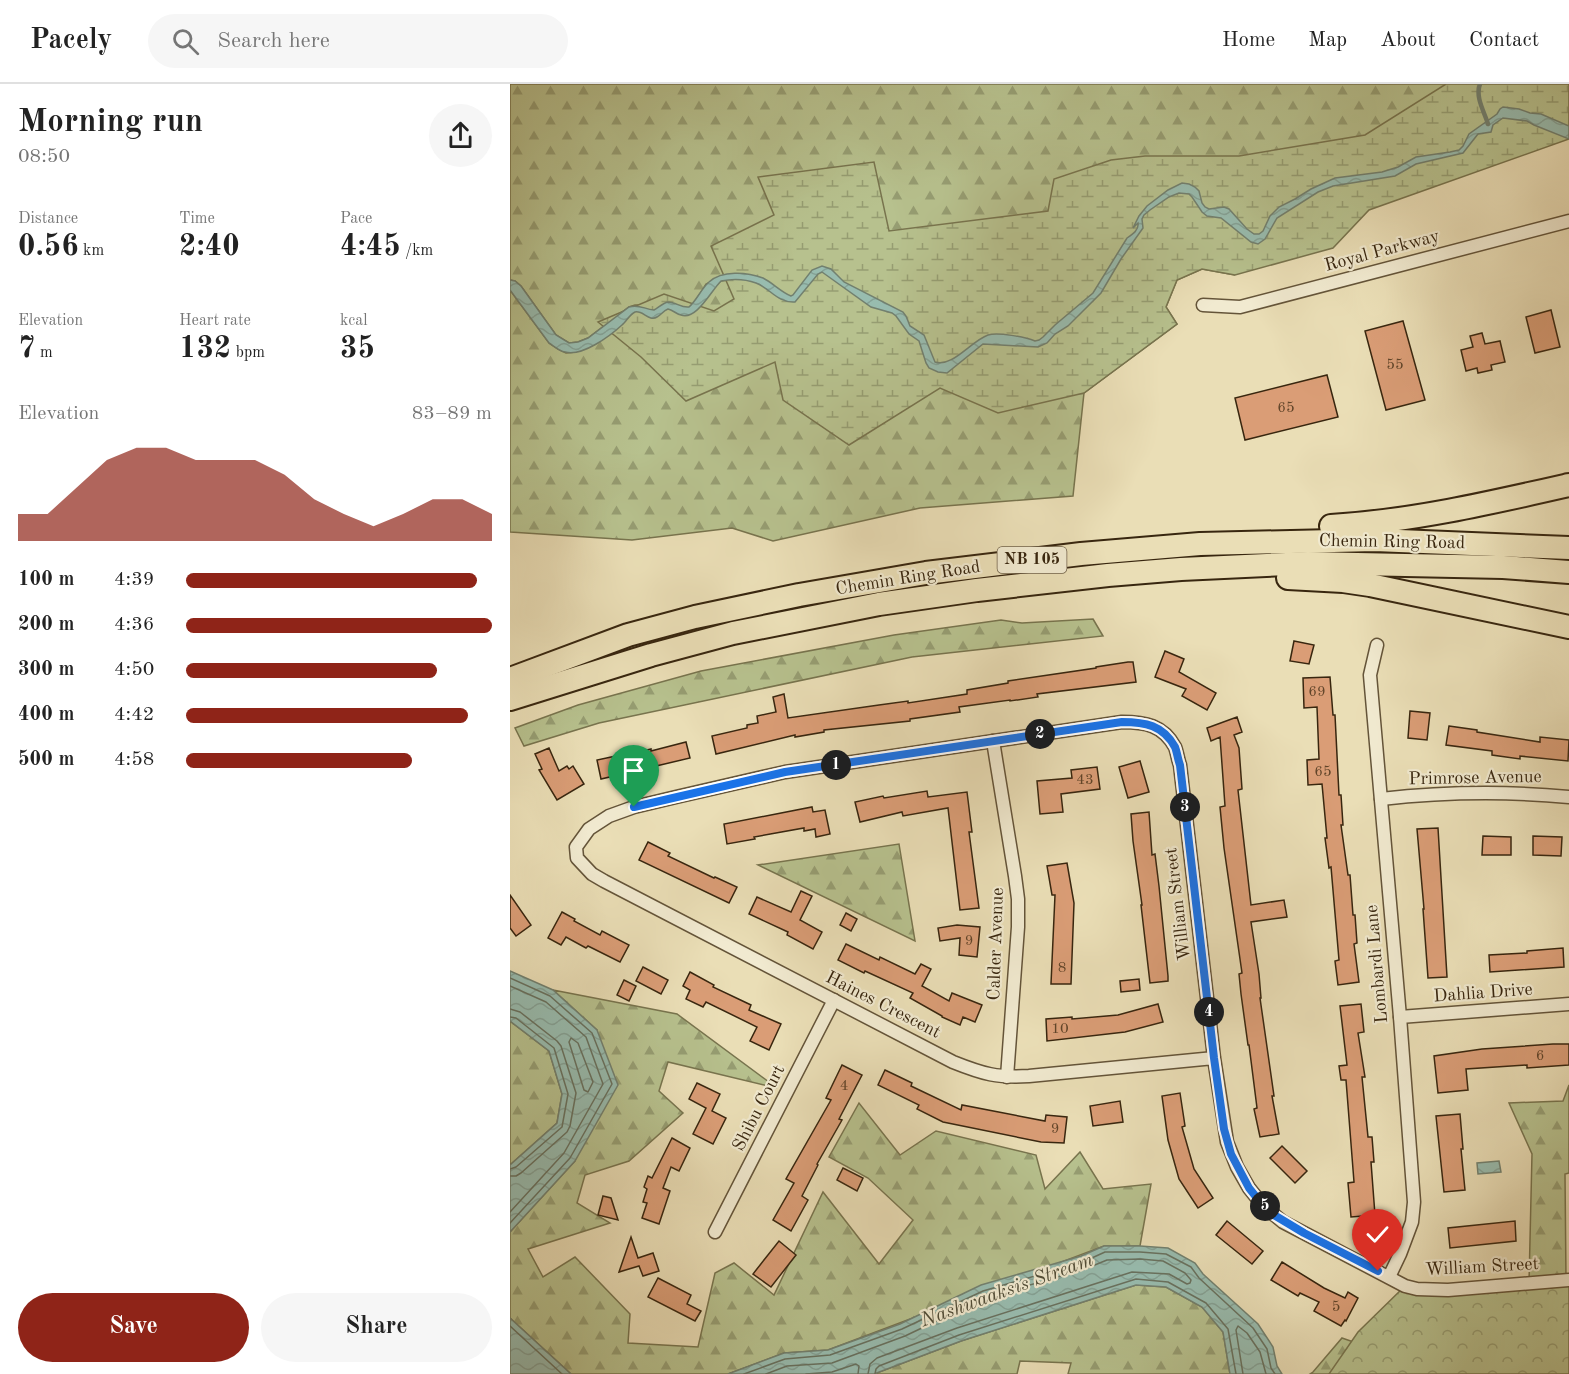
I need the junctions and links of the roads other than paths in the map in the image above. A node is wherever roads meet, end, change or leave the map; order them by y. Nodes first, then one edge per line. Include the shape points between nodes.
1 (1569, 221) edge
2 (1203, 305) dead end
3 (1569, 485) edge
4 (1569, 548) edge
5 (1081, 554) junction
6 (1569, 572) edge
7 (977, 590) junction
8 (1569, 627) edge
9 (1377, 645) dead end
10 (510, 679) edge
11 (510, 699) edge
12 (993, 741) junction
13 (1569, 797) edge
14 (1380, 799) junction
15 (576, 847) joint
16 (834, 1000) junction
17 (1569, 1004) edge
18 (1400, 1017) junction
19 (1214, 1058) junction
20 (1007, 1077) junction
21 (715, 1232) dead end
22 (1389, 1277) junction
23 (1569, 1280) edge

1 - 2 street, Royal Parkway via 1240,307
3 - 5 highway via 1409,518 1185,536
4 - 5 highway, Chemin Ring Road / NB 105 via 1375,540 1200,544
5 - 10 highway, Chemin Ring Road / NB 105 via 926,573 695,617 628,635
6 - 7 highway, Chemin Ring Road / NB 105 via 1503,567 1297,564 1139,573
7 - 8 highway via 1276,577 1317,579 1370,585
7 - 11 highway, Chemin Ring Road / NB 105 via 879,604 733,633
9 - 14 street, Lombardi Lane via 1370,675
12 - 15 street, William Street via 785,772 634,807 599,822
12 - 19 street, William Street via 1141,722 1161,730 1175,747
12 - 20 street, Calder Avenue via 1018,899
13 - 14 street, Primrose Avenue via 1480,792
14 - 18 street, Lombardi Lane
15 - 16 street, Haines Crescent via 577,858 592,874
16 - 20 street, Haines Crescent via 953,1062 982,1074
16 - 21 street, Shibu Court
17 - 18 street, Dahlia Drive
18 - 22 street, Lombardi Lane via 1414,1202 1412,1222
19 - 20 street, Haines Crescent
19 - 22 street, William Street via 1227,1142 1257,1198 1283,1222
22 - 23 street, William Street via 1405,1286 1431,1290

